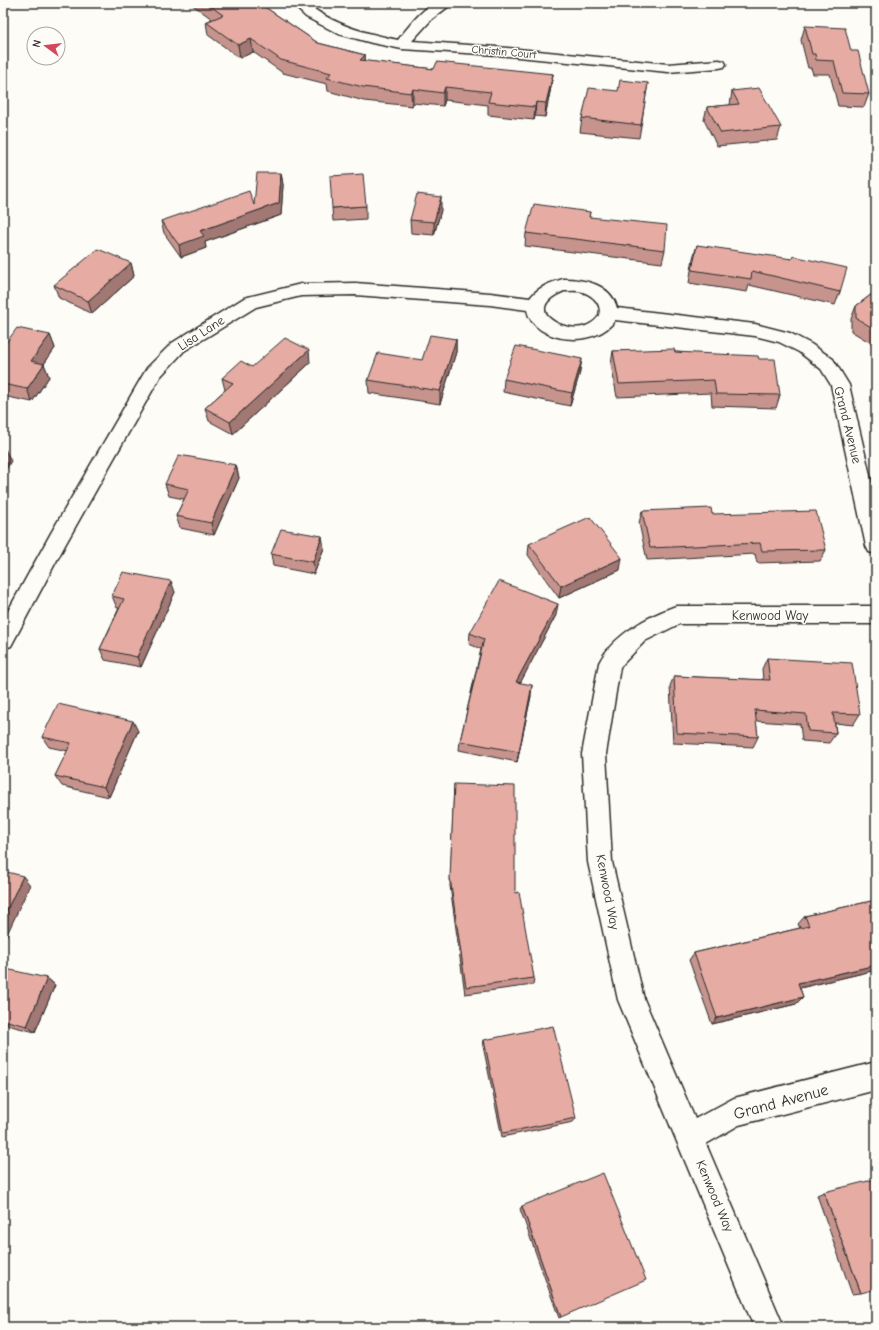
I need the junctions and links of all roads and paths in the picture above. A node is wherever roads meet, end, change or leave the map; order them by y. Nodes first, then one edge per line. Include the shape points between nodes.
1 (298, 3) edge
2 (446, 3) edge
3 (402, 45) junction
4 (719, 64) dead end
5 (536, 305) junction
6 (609, 312) junction
7 (876, 546) edge
8 (876, 615) edge
9 (3, 640) edge
10 (876, 1076) edge
11 (690, 1138) junction
12 (769, 1327) edge

1 - 3 street, Christin Court via 311,14 344,30
2 - 3 street via 419,23
3 - 4 street, Christin Court via 497,51 668,68
5 - 6 street via 543,293 552,288 577,285 598,293 608,304
5 - 6 street via 539,318 546,326 571,334 599,328 606,321
5 - 9 street, Lisa Lane via 356,289 301,290 250,302 178,347 153,373
6 - 7 street, Grand Avenue via 755,330 784,338 805,348 827,364 840,385
8 - 11 street, Kenwood Way via 676,615 637,635 610,663 594,754 600,862 631,1000
10 - 11 street, Grand Avenue via 734,1112
11 - 12 street, Kenwood Way

